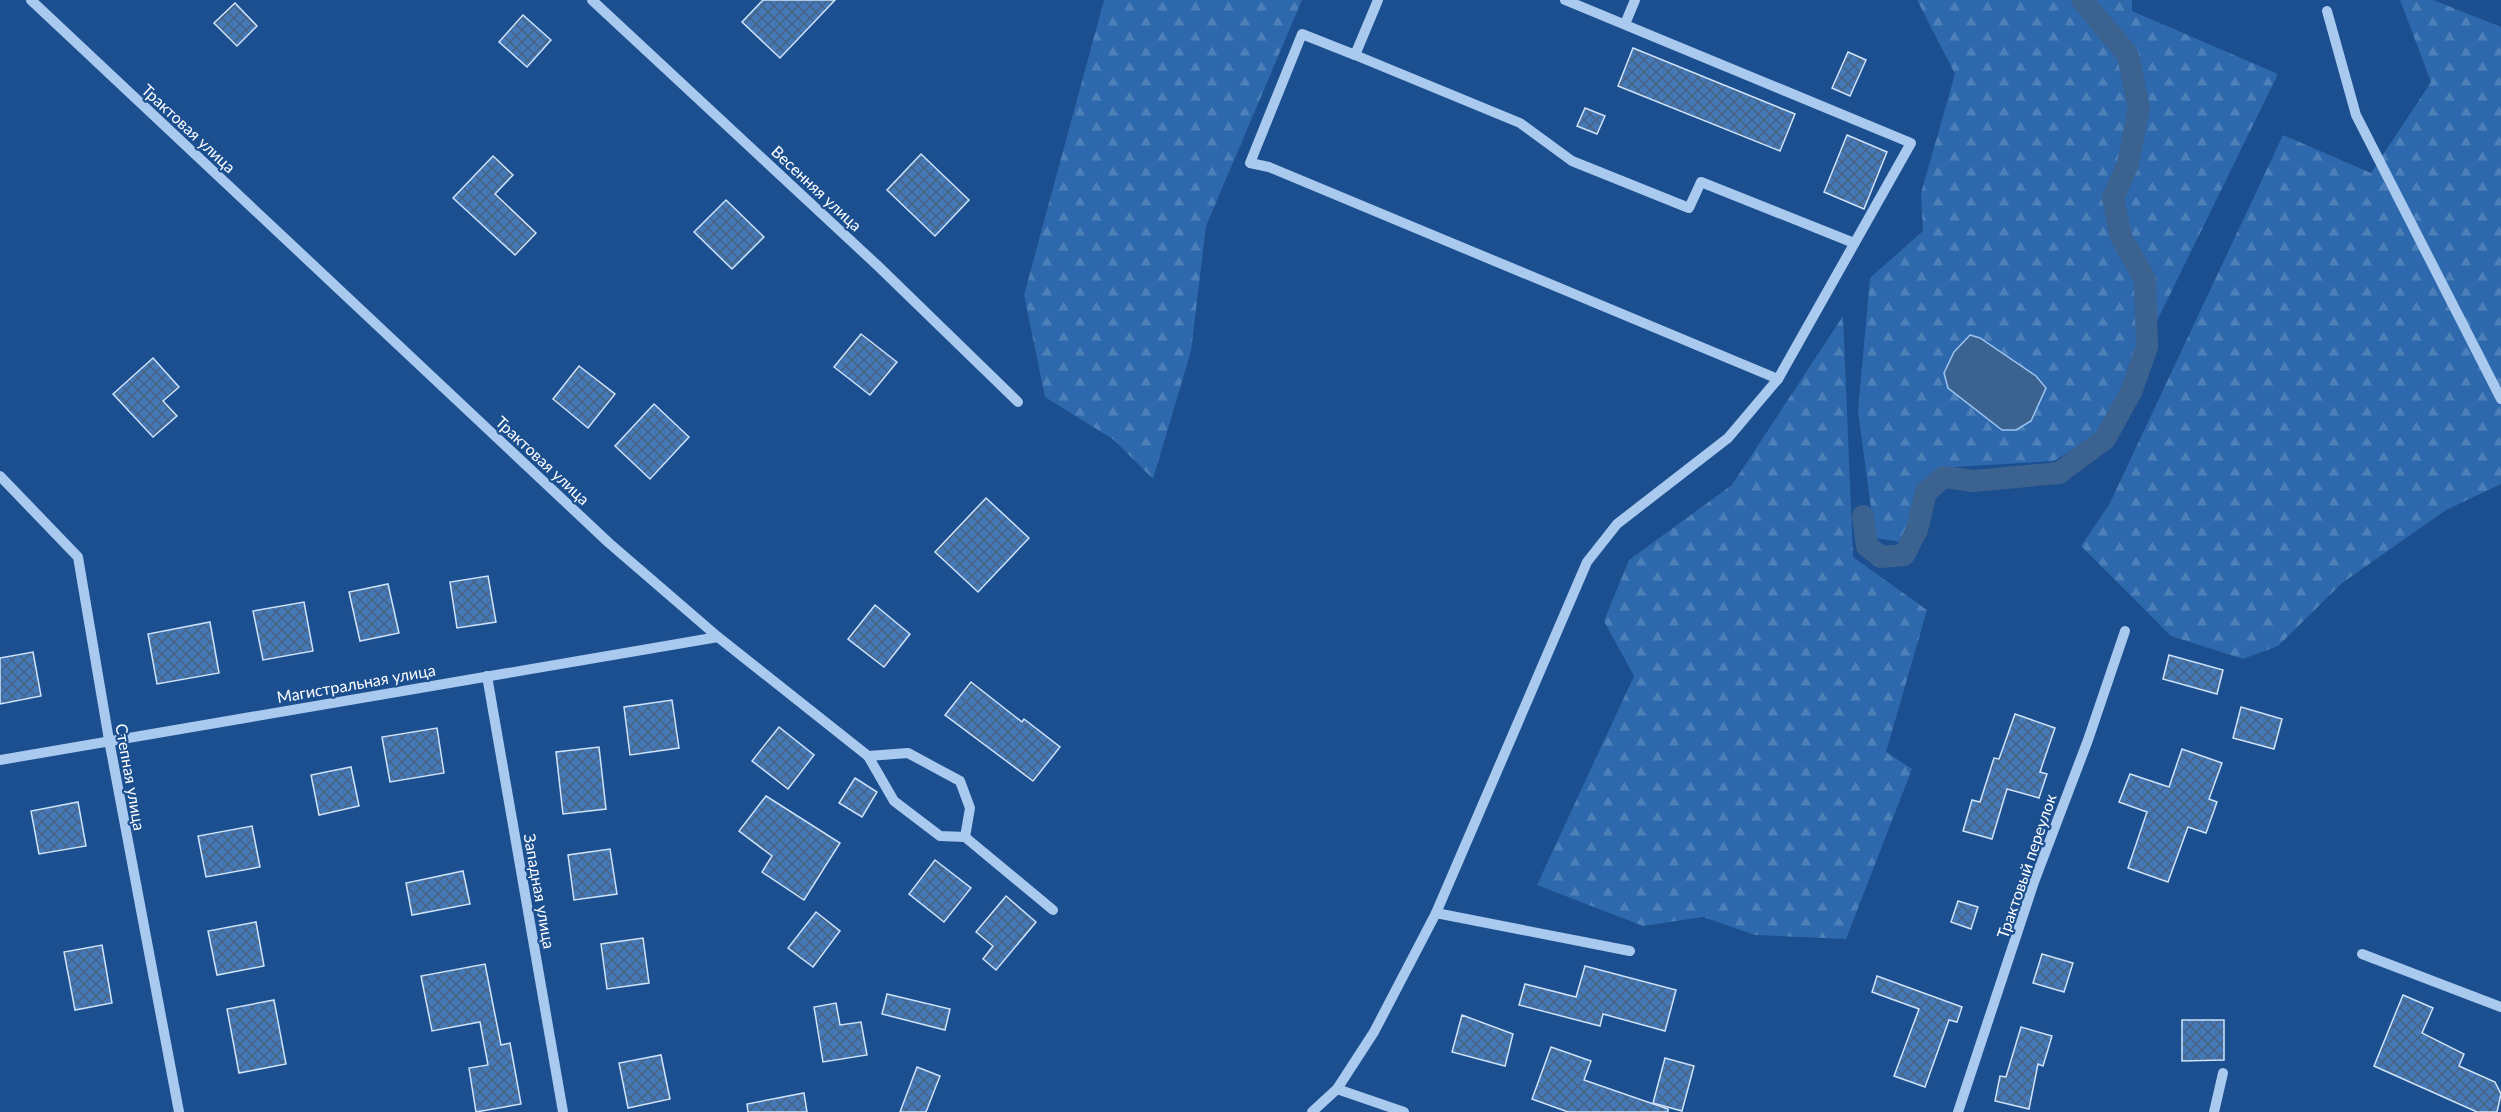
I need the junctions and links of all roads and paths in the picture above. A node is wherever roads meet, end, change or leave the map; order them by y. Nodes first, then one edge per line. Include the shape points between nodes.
1 (31, 0) edge
2 (592, 0) edge
3 (1378, 0) edge
4 (1565, 0) edge
5 (1635, 0) edge
6 (2327, 11) dead end
7 (1625, 24) junction
8 (1355, 56) junction
9 (1854, 243) junction
10 (1778, 379) junction
11 (2501, 399) edge
12 (1018, 402) dead end
13 (0, 476) edge
14 (2125, 631) dead end
15 (718, 637) junction
16 (487, 676) junction
17 (109, 740) junction
18 (868, 756) junction
19 (0, 760) edge
20 (965, 837) junction
21 (1053, 910) dead end
22 (1436, 913) junction
23 (1630, 951) dead end
24 (2362, 954) dead end
25 (2501, 1007) edge
26 (2223, 1073) dead end
27 (1337, 1089) junction
28 (178, 1112) edge
29 (563, 1112) edge
30 (1312, 1112) edge
31 (1404, 1112) edge
32 (1958, 1112) edge
33 (2214, 1112) edge

1 - 15 street, Трактовая улица via 609,543
2 - 12 street, Весенняя улица
3 - 8 street
4 - 7 street
5 - 7 street
6 - 11 street via 2356,115
7 - 9 street via 1911,143
8 - 9 street via 1520,123 1572,161 1689,208 1701,182
8 - 10 street via 1302,34 1250,163 1269,167
9 - 10 street
10 - 22 street via 1728,438 1617,524 1587,562
13 - 17 street, Степная улица via 78,557
14 - 32 street, Трактовый переулок via 2034,882
15 - 16 street, Магистральная улица
15 - 18 street, Трактовая улица
16 - 17 street, Магистральная улица
16 - 29 street, Западная улица
17 - 19 street, Магистральная улица
17 - 28 street, Степная улица
18 - 20 street, Трактовая улица via 894,801 940,836
18 - 20 street via 908,753 960,781 970,808
20 - 21 street
22 - 23 street
22 - 27 street via 1374,1032
24 - 25 street
26 - 33 street
27 - 30 street
27 - 31 street

